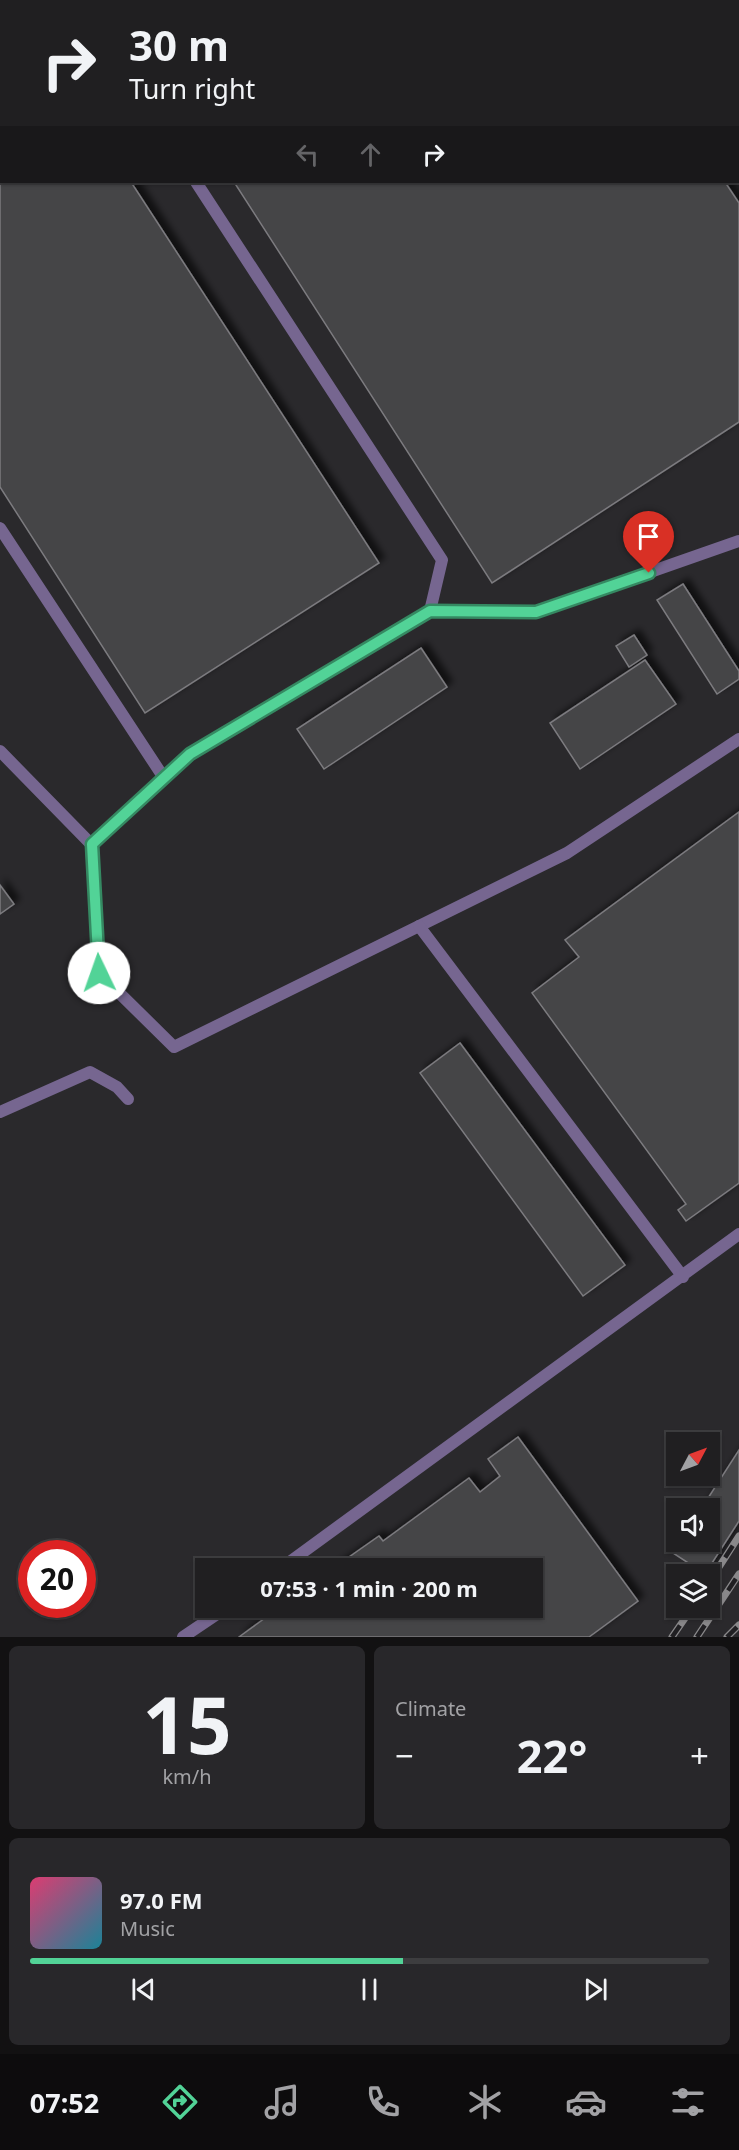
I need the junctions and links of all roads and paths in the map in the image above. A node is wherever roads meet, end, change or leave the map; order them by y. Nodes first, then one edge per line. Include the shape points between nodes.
1 (197, 183) edge
2 (0, 528) edge
3 (739, 541) edge
4 (430, 611) junction
5 (739, 739) edge
6 (0, 751) edge
7 (164, 778) junction
8 (92, 844) junction
9 (419, 926) junction
10 (129, 1099) dead end
11 (0, 1112) edge
12 (739, 1234) edge
13 (682, 1277) junction
14 (295, 1558) edge
15 (211, 1618) edge
16 (183, 1637) edge

1 - 4 lane via 442,560
2 - 7 lane
3 - 4 lane via 536,612
4 - 7 lane via 190,754
5 - 9 lane via 567,853
6 - 8 lane
7 - 8 lane
8 - 9 lane via 99,973 174,1047
9 - 13 lane
10 - 11 lane via 90,1072
12 - 13 lane
13 - 14 lane
15 - 16 lane

